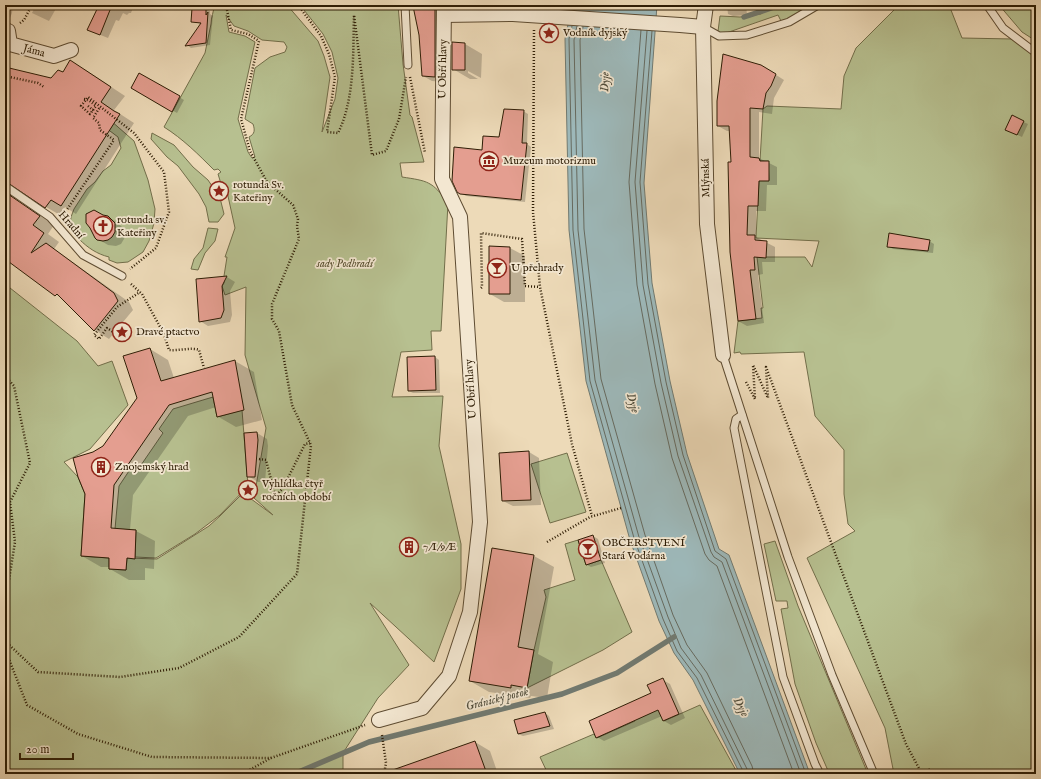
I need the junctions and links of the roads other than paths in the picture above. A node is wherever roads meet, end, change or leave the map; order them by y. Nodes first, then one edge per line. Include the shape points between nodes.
1 (405, 5) edge
2 (706, 5) edge
3 (818, 5) edge
4 (987, 5) edge
5 (444, 10) edge
6 (703, 27) junction
7 (6, 30) edge
8 (72, 50) dead end
9 (1036, 53) edge
10 (408, 65) road end
11 (5, 186) edge
12 (122, 276) road end
13 (723, 354) joint
14 (742, 416) junction
15 (379, 720) road end
16 (820, 774) edge
17 (874, 774) edge

1 - 10 lane
2 - 6 street, Mlýnská
3 - 6 lane via 790,22 747,36 719,36
4 - 9 lane via 1003,28
5 - 6 street
5 - 15 street, U Obří hlavy via 442,179 460,217 480,522 470,612 449,676 422,708
6 - 13 street, Mlýnská via 707,224
7 - 8 street, Jáma via 10,44 54,56
11 - 12 lane, Hradní via 50,217 83,255
13 - 14 lane
14 - 16 lane via 736,419 734,428 783,677
14 - 17 lane via 788,557 832,675

